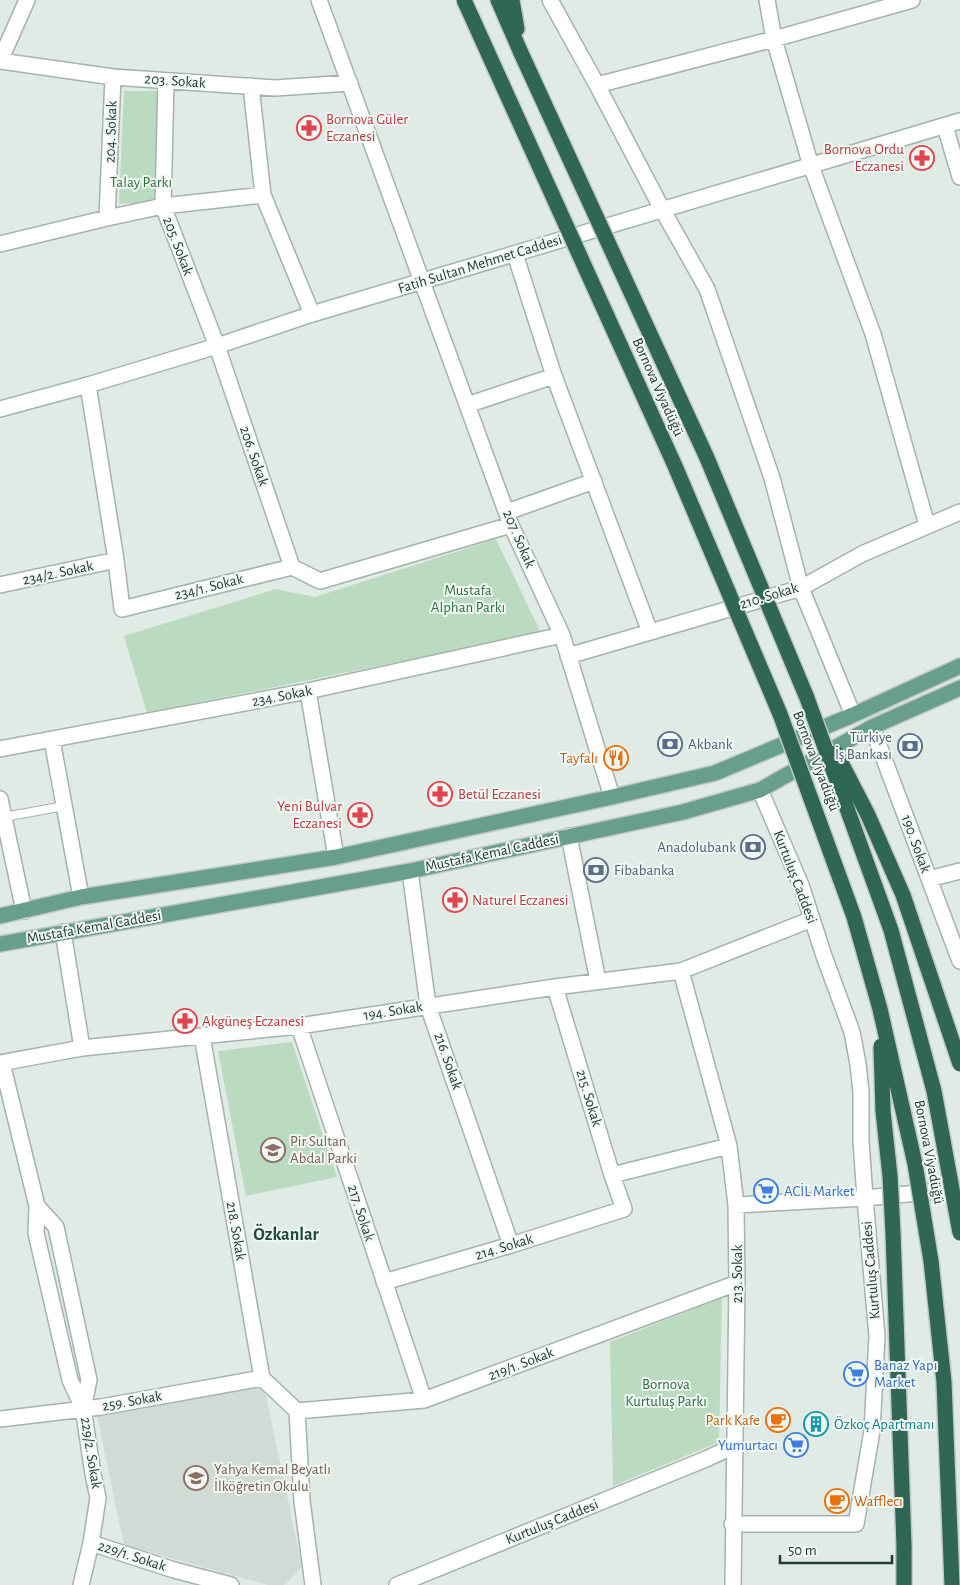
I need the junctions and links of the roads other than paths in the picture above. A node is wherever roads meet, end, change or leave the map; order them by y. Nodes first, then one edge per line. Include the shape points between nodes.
1 (27, 0) edge
2 (319, 0) edge
3 (464, 0) edge
4 (498, 0) edge
5 (512, 0) edge
6 (550, 0) edge
7 (767, 0) edge
8 (912, 0) edge
9 (774, 39) junction
10 (521, 53) junction
11 (0, 61) edge
12 (113, 77) junction
13 (166, 81) junction
14 (350, 83) junction
15 (598, 85) junction
16 (251, 86) junction
17 (960, 121) edge
18 (945, 126) junction
19 (811, 166) junction
20 (960, 177) edge
21 (263, 195) junction
22 (163, 206) junction
23 (662, 209) junction
24 (107, 218) junction
25 (0, 244) edge
26 (515, 254) junction
27 (423, 281) junction
28 (312, 314) junction
29 (216, 346) junction
30 (554, 376) junction
31 (88, 385) junction
32 (468, 404) junction
33 (0, 410) edge
34 (594, 482) junction
35 (960, 512) edge
36 (509, 518) junction
37 (927, 525) junction
38 (116, 560) junction
39 (292, 567) junction
40 (0, 585) edge
41 (800, 588) junction
42 (650, 632) junction
43 (562, 635) junction
44 (568, 656) junction
45 (960, 666) edge
46 (960, 688) edge
47 (308, 691) junction
48 (807, 698) junction
49 (853, 715) junction
50 (872, 727) junction
51 (52, 740) junction
52 (0, 749) edge
53 (760, 790) junction
54 (612, 797) junction
55 (0, 799) edge
56 (64, 806) junction
57 (4, 817) junction
58 (569, 836) junction
59 (336, 857) junction
60 (960, 870) edge
61 (410, 871) junction
62 (929, 879) junction
63 (81, 897) junction
64 (24, 911) junction
65 (0, 916) edge
66 (812, 919) junction
67 (63, 932) junction
68 (0, 944) edge
69 (960, 962) edge
70 (681, 971) junction
71 (598, 981) junction
72 (555, 987) junction
73 (428, 1006) junction
74 (880, 1009) junction
75 (299, 1026) junction
76 (202, 1036) junction
77 (82, 1048) junction
78 (1, 1063) edge
79 (960, 1064) edge
80 (729, 1146) junction
81 (612, 1176) junction
82 (960, 1189) edge
83 (865, 1198) junction
84 (736, 1205) junction
85 (38, 1206) junction
86 (624, 1209) joint
87 (960, 1234) edge
88 (511, 1245) junction
89 (384, 1282) junction
90 (737, 1283) junction
91 (262, 1378) junction
92 (424, 1400) junction
93 (83, 1408) junction
94 (297, 1412) junction
95 (0, 1419) edge
96 (734, 1446) junction
97 (732, 1524) junction
98 (91, 1543) junction
99 (81, 1585) edge
100 (231, 1585) edge
101 (312, 1585) edge
102 (397, 1585) edge
103 (732, 1585) edge
104 (904, 1585) edge
105 (952, 1585) edge

1 - 11 street
2 - 14 street, 207. Sokak
3 - 74 highway, Bornova Viyadüğü, bridge via 675,466 780,714 854,918
4 - 10 highway, Bornova Viyadüğü
5 - 10 highway
6 - 15 street
7 - 9 street
8 - 9 street
9 - 15 street
9 - 19 street
10 - 48 highway, Bornova Viyadüğü, bridge via 707,458
11 - 12 street, 203. Sokak
12 - 13 street, 203. Sokak
12 - 24 street, 204. Sokak
13 - 16 street, 203. Sokak
13 - 22 street, 205. Sokak
14 - 16 street, 203. Sokak via 275,88
14 - 27 street, 207. Sokak
15 - 23 street
16 - 21 street
17 - 18 street, Fatih Sultan Mehmet Caddesi
18 - 19 street, Fatih Sultan Mehmet Caddesi
18 - 20 street
19 - 23 street, Fatih Sultan Mehmet Caddesi
19 - 37 street via 873,334
21 - 22 street
21 - 28 street
22 - 24 street
22 - 29 street, 205. Sokak
23 - 26 street, Fatih Sultan Mehmet Caddesi
23 - 41 street via 707,289 772,478
24 - 25 street
26 - 27 street, Fatih Sultan Mehmet Caddesi
26 - 30 street
27 - 28 street, Fatih Sultan Mehmet Caddesi
27 - 32 street, 207. Sokak
28 - 29 street, Fatih Sultan Mehmet Caddesi
29 - 31 street, Fatih Sultan Mehmet Caddesi
29 - 39 street, 206. Sokak
30 - 32 street
30 - 34 street
31 - 33 street, Fatih Sultan Mehmet Caddesi
31 - 38 street, 234/1. Sokak
32 - 36 street, 207. Sokak
34 - 36 street
34 - 42 street
35 - 37 street, 210. Sokak
36 - 39 street via 320,581
36 - 43 street, 207. Sokak
37 - 41 street, 210. Sokak via 862,554
38 - 39 street, 234/1. Sokak via 122,609
38 - 40 street, 234/2. Sokak
41 - 42 street, 210. Sokak
41 - 49 street
42 - 44 street, 210. Sokak
43 - 44 street, 207. Sokak
43 - 47 street, 234. Sokak
44 - 54 street, 207. Sokak
45 - 49 main road, Mustafa Kemal Caddesi
46 - 50 main road, Mustafa Kemal Caddesi
47 - 51 street, 234. Sokak
47 - 59 street
48 - 79 highway, bridge via 868,815 903,895
48 - 87 highway, Bornova Viyadüğü, bridge via 896,948 934,1091
49 - 54 main road, Mustafa Kemal Caddesi via 715,773
50 - 53 main road, Mustafa Kemal Caddesi
50 - 62 street, 190. Sokak
51 - 52 street, 234. Sokak
51 - 56 street
53 - 58 main road, Mustafa Kemal Caddesi via 683,812
53 - 66 street, Kurtuluş Caddesi via 801,885
54 - 59 main road, Mustafa Kemal Caddesi
55 - 57 street
56 - 57 lane
56 - 63 street
57 - 64 street
58 - 61 main road, Mustafa Kemal Caddesi
58 - 71 street
59 - 63 main road, Mustafa Kemal Caddesi
60 - 62 street
61 - 67 main road, Mustafa Kemal Caddesi
61 - 73 street, 216. Sokak
62 - 69 street, 190. Sokak
63 - 64 main road, Mustafa Kemal Caddesi
64 - 65 main road, Mustafa Kemal Caddesi
66 - 70 street, 194. Sokak
66 - 83 street, Kurtuluş Caddesi via 852,1032 861,1092
67 - 68 main road, Mustafa Kemal Caddesi
67 - 77 street
70 - 71 street, 194. Sokak
70 - 80 street, 213. Sokak
71 - 72 street, 194. Sokak
72 - 73 street, 194. Sokak
72 - 81 street, 215. Sokak
73 - 75 street, 194. Sokak
73 - 88 street, 216. Sokak
74 - 104 highway, bridge via 883,1110 894,1251
74 - 105 highway, Bornova Viyadüğü, bridge via 915,1164 931,1261 944,1382
75 - 76 street, 194. Sokak
75 - 89 street, 217. Sokak
76 - 77 street, 194. Sokak
76 - 91 street, 218. Sokak
77 - 78 street, 194. Sokak
78 - 85 street
80 - 81 street
80 - 84 street, 213. Sokak
81 - 86 street, 215. Sokak
82 - 83 street
83 - 84 street
83 - 97 street, Kurtuluş Caddesi via 877,1336 872,1431 856,1524
84 - 90 street, 213. Sokak
85 - 93 street via 36,1233 70,1380
85 - 93 street via 56,1227 89,1380
86 - 88 street, 214. Sokak
88 - 89 street, 214. Sokak
89 - 92 street, 217. Sokak
90 - 92 street, 219/1. Sokak
90 - 96 street, 213. Sokak
91 - 93 street, 259. Sokak
91 - 94 street
92 - 94 street, 219/1. Sokak
93 - 95 street, 259. Sokak
93 - 98 street, 229/2. Sokak via 98,1498
94 - 101 street via 302,1501
96 - 97 street, 213. Sokak
96 - 102 street, Kurtuluş Caddesi
97 - 103 street, 213. Sokak
98 - 99 street, 229/2. Sokak
98 - 100 street, 229/1. Sokak

